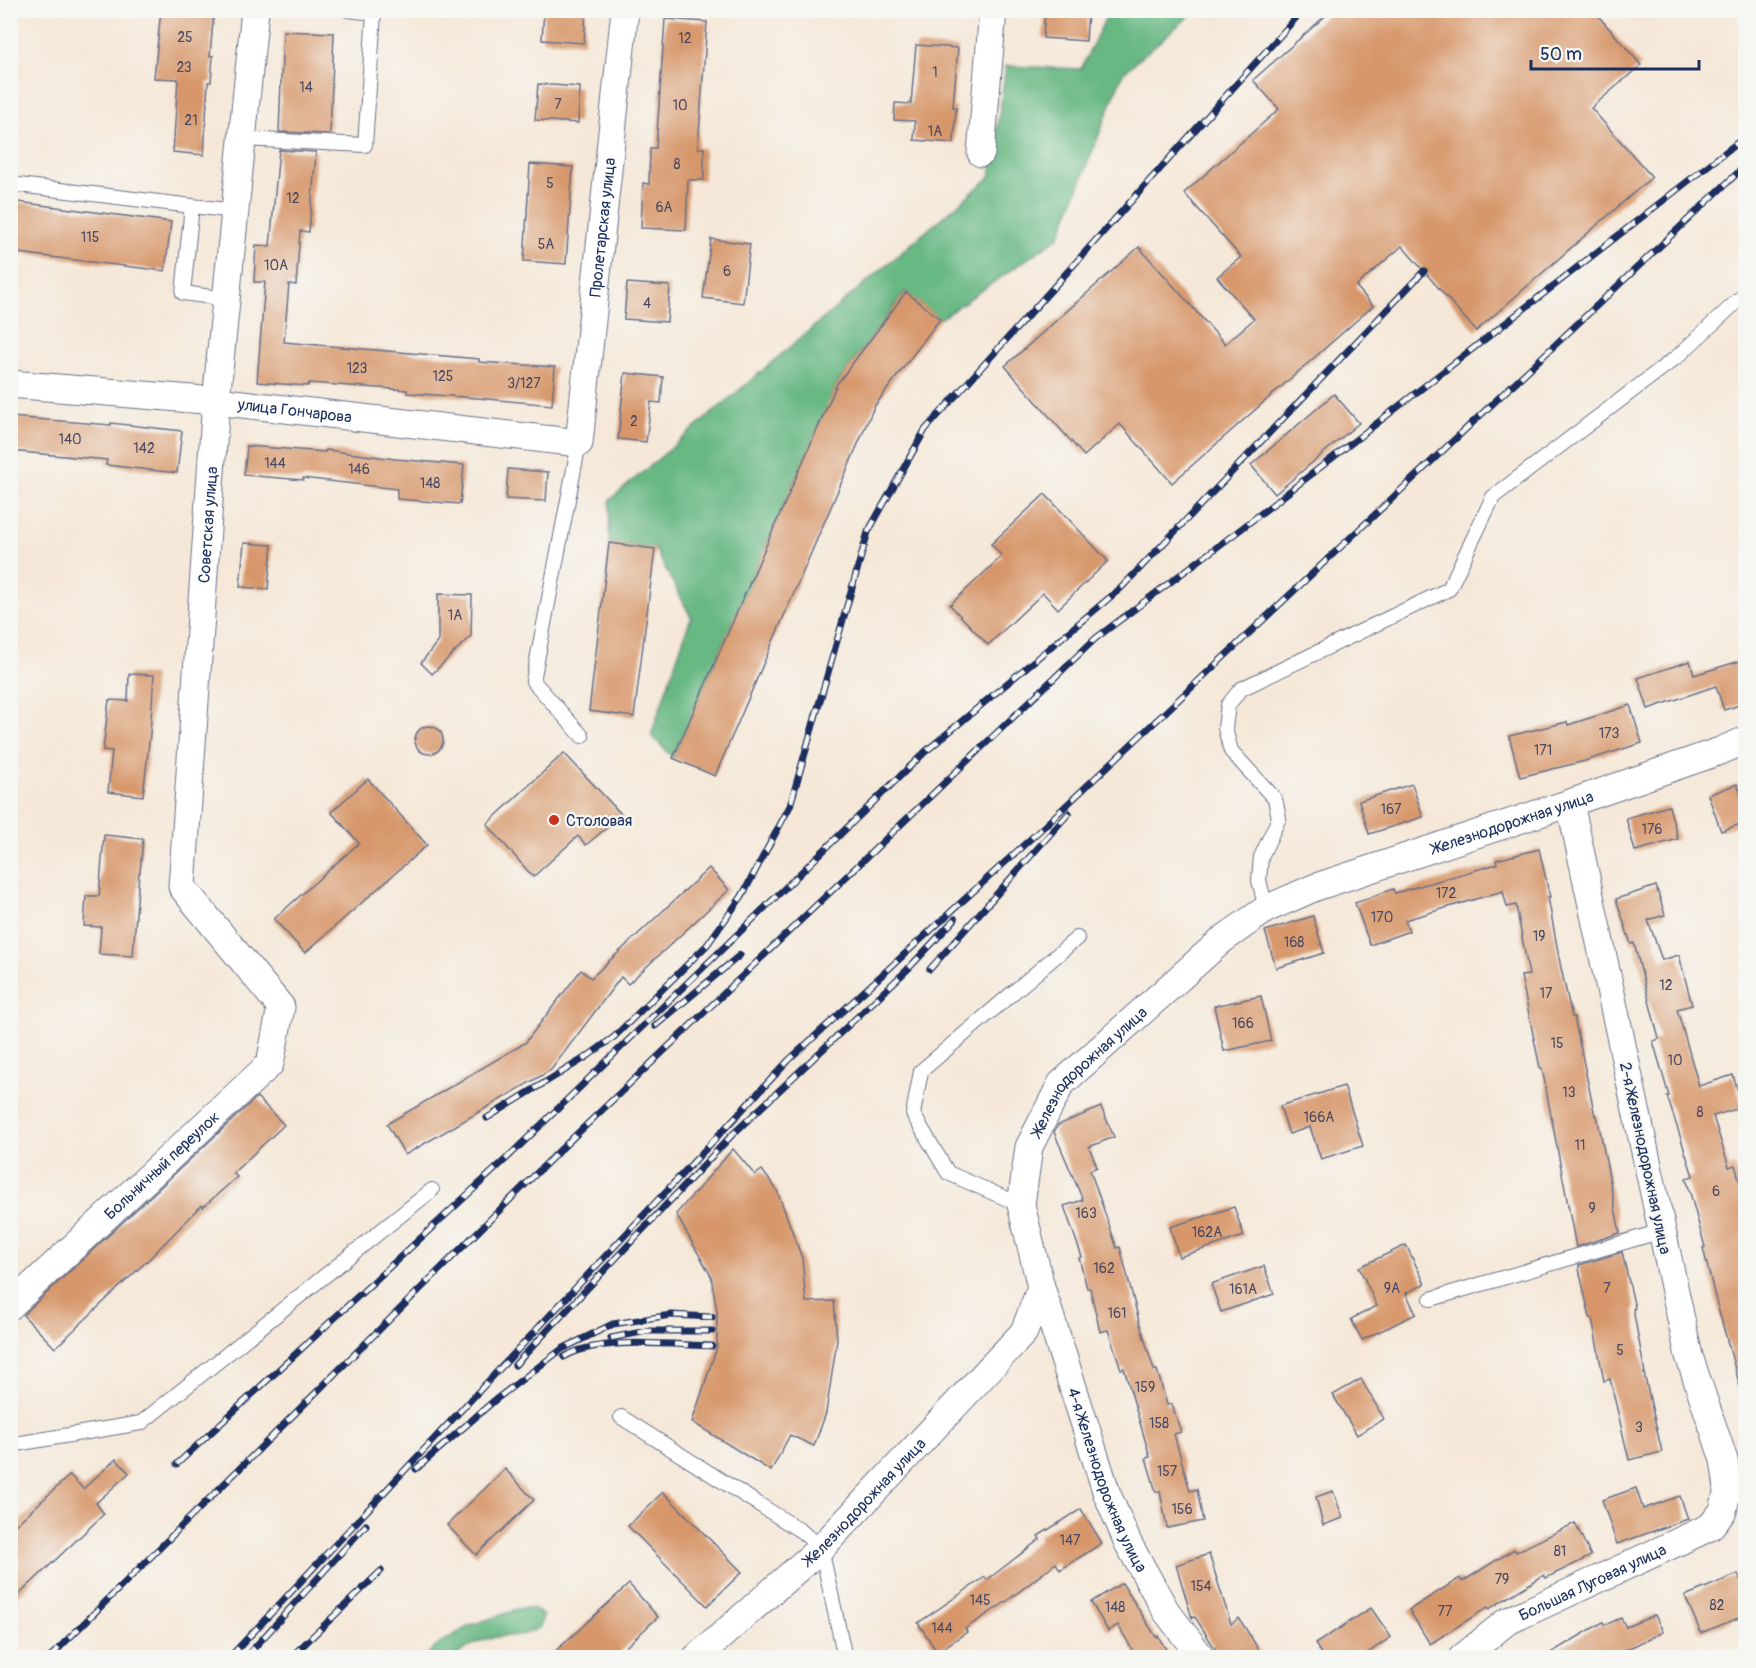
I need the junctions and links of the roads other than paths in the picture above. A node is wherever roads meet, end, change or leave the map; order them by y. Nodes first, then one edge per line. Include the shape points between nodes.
1 (255, 10) edge
2 (348, 10) edge
3 (625, 10) edge
4 (993, 10) edge
5 (243, 138) junction
6 (981, 153) dead end
7 (10, 184) edge
8 (192, 206) junction
9 (235, 211) junction
10 (1746, 293) edge
11 (226, 299) junction
12 (10, 384) edge
13 (216, 400) junction
14 (579, 443) junction
15 (582, 735) dead end
16 (1746, 740) edge
17 (1570, 803) junction
18 (1266, 909) junction
19 (1077, 939) dead end
20 (281, 1007) joint
21 (432, 1190) dead end
22 (1021, 1205) junction
23 (1662, 1231) junction
24 (1041, 1287) junction
25 (1431, 1299) dead end
26 (10, 1306) edge
27 (621, 1417) dead end
28 (10, 1445) edge
29 (1723, 1511) joint
30 (821, 1548) junction
31 (696, 1658) edge
32 (844, 1658) edge
33 (1202, 1658) edge
34 (1462, 1658) edge

1 - 5 street, Советская улица
2 - 5 lane via 374,13 365,145
3 - 14 street, Пролетарская улица
4 - 6 street
5 - 9 street, Советская улица
7 - 8 lane
8 - 9 lane
8 - 11 lane via 183,293
9 - 11 street, Советская улица
10 - 18 lane via 1678,356 1493,497 1449,589 1241,689 1228,705 1225,728 1231,751 1275,799 1279,818 1262,857 1259,880
11 - 13 street, Советская улица
12 - 13 street, улица Гончарова
13 - 14 street, улица Гончарова
13 - 20 street, Советская улица via 182,887
14 - 15 lane via 533,681
16 - 17 street, Железнодорожная улица
17 - 18 street, Железнодорожная улица via 1316,887
17 - 23 street, 2-я Железнодорожная улица
18 - 22 street, Железнодорожная улица via 1222,940 1061,1084 1029,1147
19 - 22 lane via 921,1071 913,1114 948,1173
20 - 26 street, Больничный переулок via 270,1064
21 - 28 lane via 141,1423
22 - 24 street, Железнодорожная улица
23 - 25 lane
23 - 29 street, 2-я Железнодорожная улица via 1689,1356 1724,1460 1728,1488
24 - 30 street, Железнодорожная улица via 1024,1332
24 - 33 street, 4-я Железнодорожная улица via 1111,1504 1166,1611
27 - 30 lane via 801,1531
29 - 34 street, Большая Луговая улица via 1710,1527 1506,1622
30 - 31 street, Железнодорожная улица
30 - 32 lane

